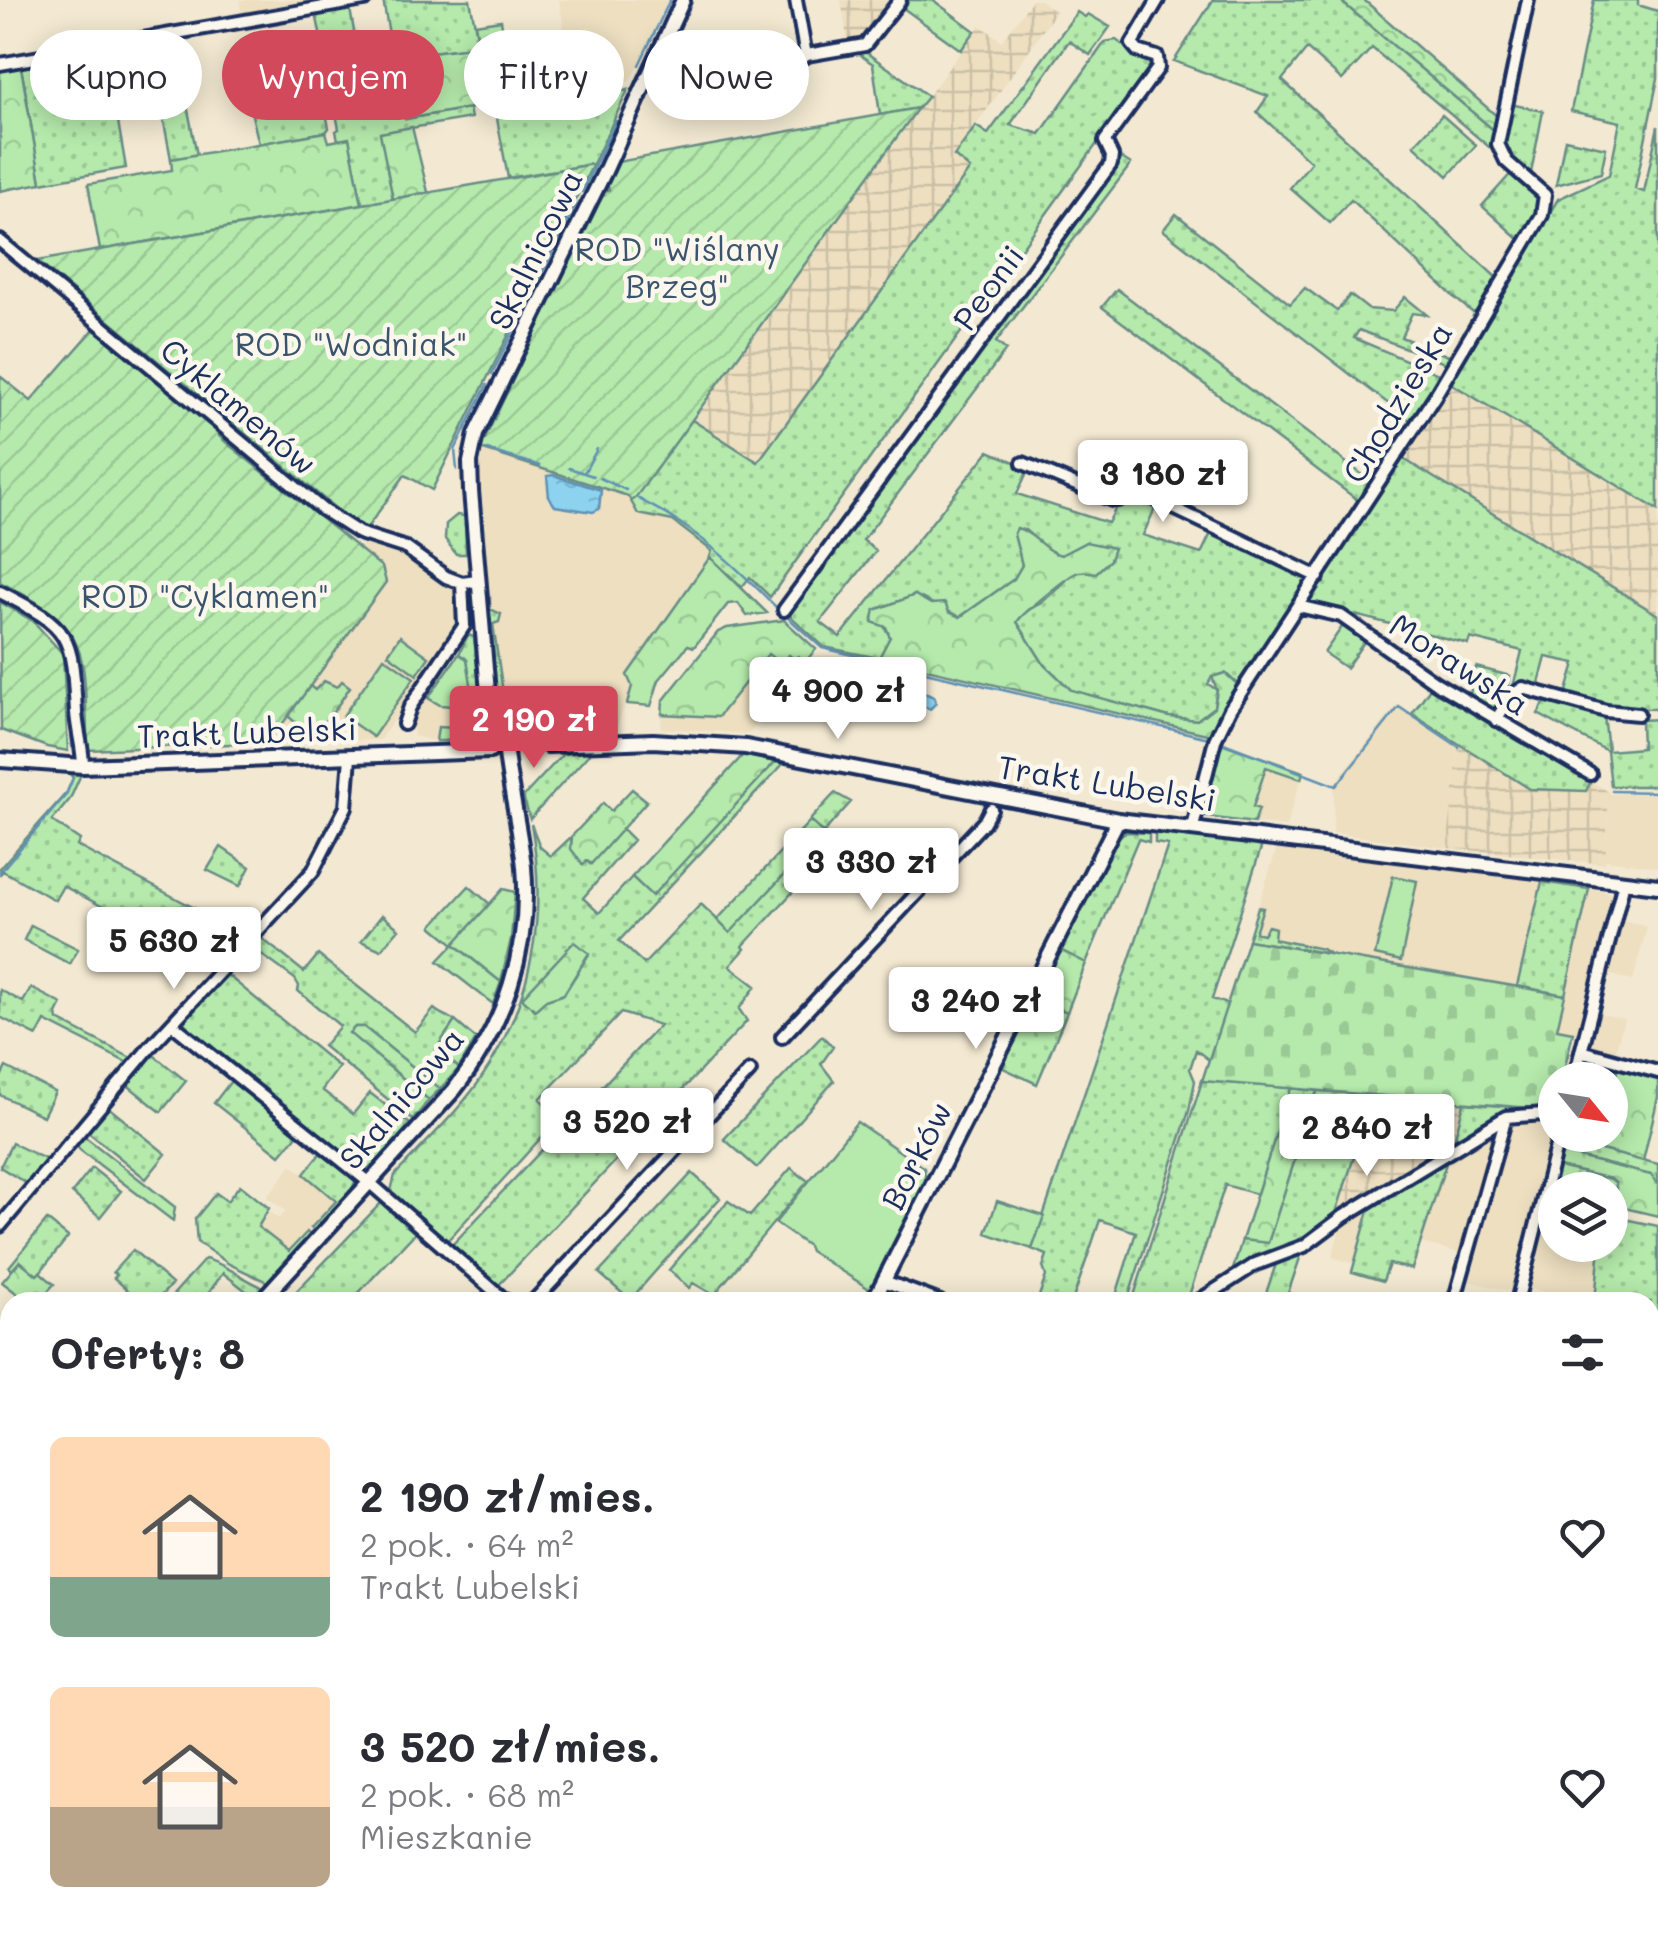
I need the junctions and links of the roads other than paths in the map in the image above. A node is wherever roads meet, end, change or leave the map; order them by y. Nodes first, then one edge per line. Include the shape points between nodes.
1 (364, 0) edge
2 (683, 0) edge
3 (796, 0) edge
4 (900, 0) edge
5 (1158, 0) edge
6 (1528, 0) edge
7 (670, 30) edge
8 (801, 30) edge
9 (809, 55) edge
10 (0, 64) edge
11 (644, 86) edge
12 (0, 240) edge
13 (1022, 463) dead end
14 (1318, 577) junction
15 (477, 581) junction
16 (462, 583) junction
17 (0, 592) edge
18 (1298, 606) junction
19 (784, 610) dead end
20 (1638, 714) dead end
21 (1496, 720) junction
22 (404, 724) dead end
23 (498, 747) junction
24 (1, 754) edge
25 (350, 757) junction
26 (83, 766) junction
27 (1590, 774) dead end
28 (991, 809) dead end
29 (1118, 820) junction
30 (1193, 827) junction
31 (1624, 882) junction
32 (1658, 886) edge
33 (172, 1024) junction
34 (782, 1038) dead end
35 (1581, 1051) junction
36 (1578, 1062) edge
37 (750, 1071) dead end
38 (1658, 1072) edge
39 (1538, 1114) edge
40 (1506, 1117) junction
41 (1555, 1152) edge
42 (370, 1183) junction
43 (0, 1226) edge
44 (884, 1281) junction
45 (269, 1292) edge
46 (495, 1292) edge
47 (542, 1292) edge
48 (878, 1292) edge
49 (913, 1292) edge
50 (1213, 1292) edge
51 (1457, 1292) edge
52 (1520, 1292) edge

1 - 10 street
2 - 7 street, Skalnicowa
3 - 8 street
4 - 9 street via 865,45
5 - 19 street, Peonii via 1132,44 1157,57 1158,68 1104,140 1111,164
6 - 14 street, Chodzieska via 1498,144 1506,161 1545,195 1542,214
11 - 15 street, Skalnicowa via 476,434 470,462
12 - 16 street, Cyklamenów via 323,510
13 - 14 street via 1112,500 1136,490
14 - 18 street, Chodzieska
15 - 16 street
15 - 23 street, Skalnicowa
16 - 22 street via 464,626
17 - 26 street via 48,619 72,650
18 - 21 street, Morawska via 1341,616
18 - 30 street, Chodzieska via 1222,724
20 - 21 street via 1523,688
21 - 27 street, Morawska
23 - 25 street, Trakt Lubelski
23 - 29 street, Trakt Lubelski via 653,740 758,748
23 - 42 street, Skalnicowa via 525,884 509,992 461,1082
24 - 26 street, Trakt Lubelski
25 - 26 street, Trakt Lubelski
25 - 33 street via 346,806 320,860
28 - 34 street
29 - 30 street, Trakt Lubelski
29 - 44 street, Borków
30 - 31 street, Trakt Lubelski
31 - 32 street, Trakt Lubelski
31 - 35 street
33 - 42 street
33 - 43 street
35 - 36 street
35 - 38 street
37 - 47 street
39 - 40 street
40 - 50 street via 1304,1246 1256,1264
40 - 51 street
41 - 52 street
42 - 45 street, Skalnicowa
42 - 46 street
44 - 48 street, Borków
44 - 49 street

